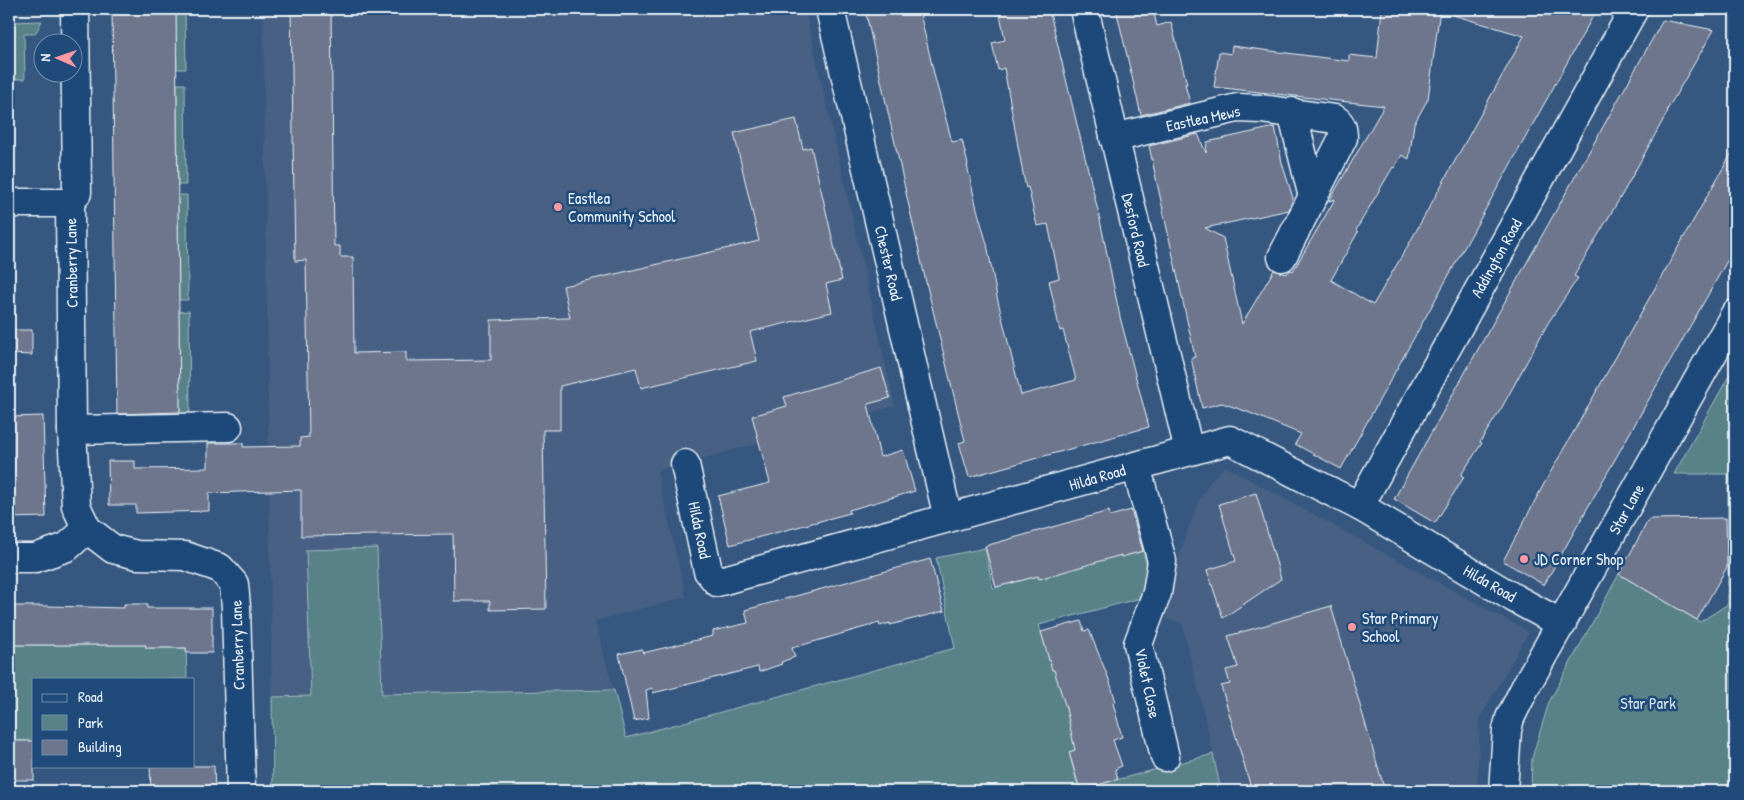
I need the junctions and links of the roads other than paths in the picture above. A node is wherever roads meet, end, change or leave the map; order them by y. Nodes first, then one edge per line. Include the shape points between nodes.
1 (75, 9) edge
2 (830, 9) edge
3 (1084, 9) edge
4 (1634, 9) edge
5 (1292, 112) junction
6 (1114, 138) junction
7 (1313, 197) junction
8 (9, 203) edge
9 (70, 203) junction
10 (1282, 257) dead end
11 (1735, 314) edge
12 (228, 426) dead end
13 (72, 430) junction
14 (1189, 451) junction
15 (686, 464) dead end
16 (1136, 466) junction
17 (1361, 507) junction
18 (948, 518) junction
19 (87, 529) junction
20 (9, 558) edge
21 (1562, 624) junction
22 (1165, 757) dead end
23 (241, 791) edge
24 (1503, 791) edge

1 - 9 street, Cranberry Lane via 77,193
2 - 18 street, Chester Road
3 - 6 street, Desford Road
4 - 17 street, Addington Road
5 - 6 street, Eastlea Mews via 1237,108
5 - 7 street
5 - 7 street, Eastlea Mews via 1335,119 1343,131 1340,145
6 - 14 street, Desford Road
7 - 10 street, Eastlea Mews
8 - 9 street
9 - 13 street, Cranberry Lane
11 - 21 street, Star Lane
12 - 13 street
13 - 19 street, Cranberry Lane via 76,506
14 - 16 street, Hilda Road
14 - 17 street, Hilda Road via 1230,440
15 - 18 street, Hilda Road via 708,571 717,582
16 - 18 street, Hilda Road
16 - 22 street, Violet Close via 1162,561 1158,593 1138,644
17 - 21 street, Hilda Road
19 - 20 street via 67,547 36,558
19 - 23 street, Cranberry Lane via 113,549 137,555 185,556 220,568 234,584
21 - 24 street, Star Lane via 1510,718

